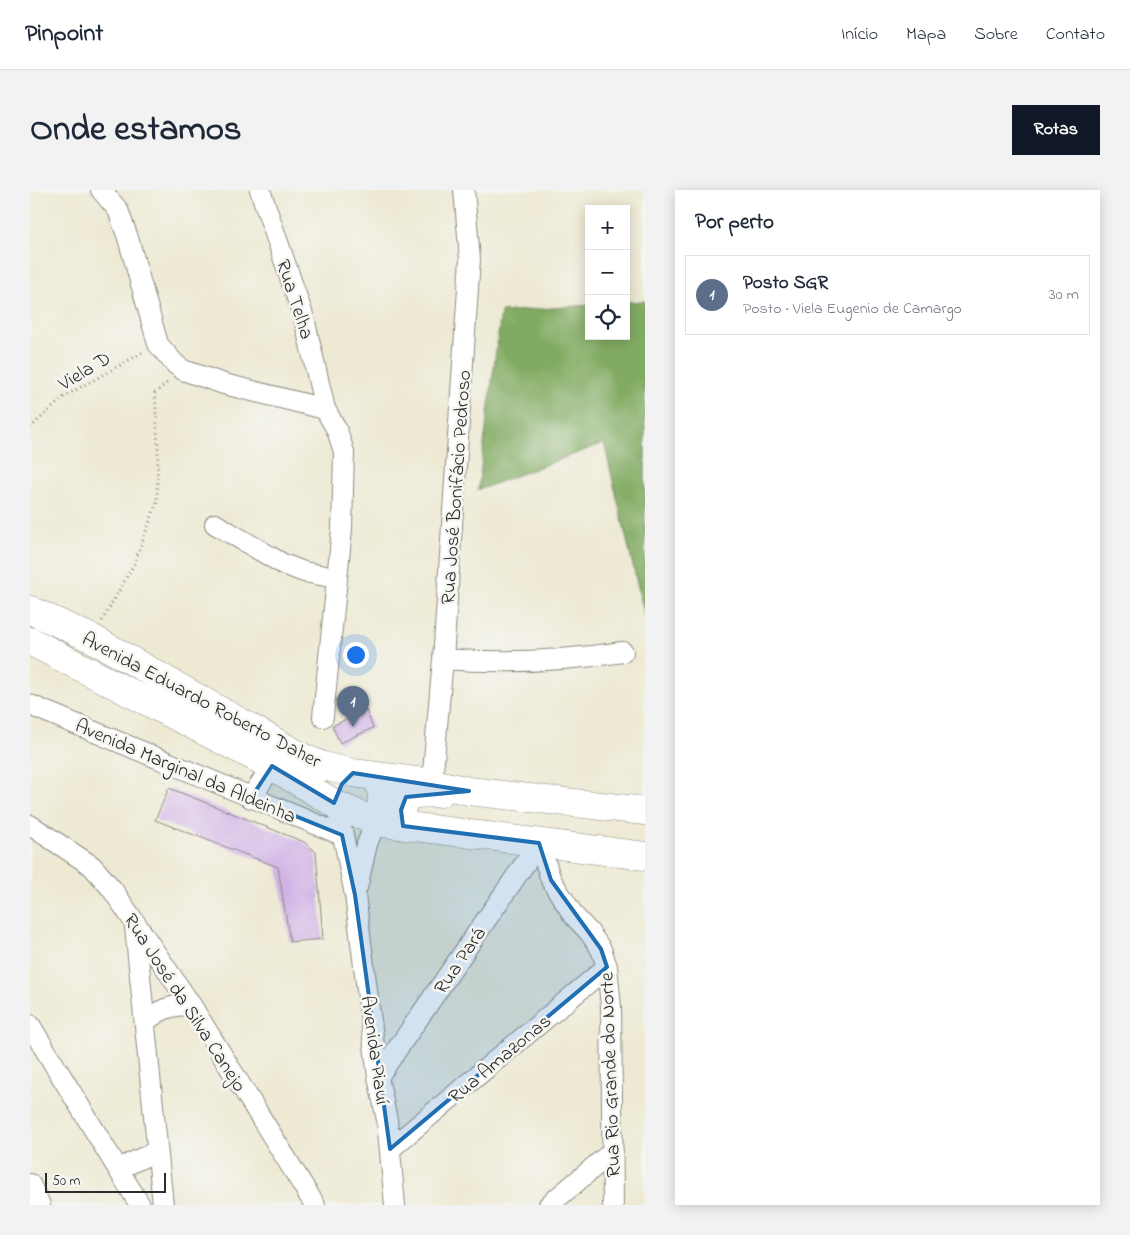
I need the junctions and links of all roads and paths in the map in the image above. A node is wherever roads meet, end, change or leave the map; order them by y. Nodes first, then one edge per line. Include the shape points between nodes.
1 (102, 190) edge
2 (260, 190) edge
3 (464, 190) edge
4 (158, 344) junction
5 (183, 370) junction
6 (325, 410) junction
7 (30, 428) edge
8 (215, 524) dead end
9 (336, 578) junction
10 (30, 610) edge
11 (93, 639) junction
12 (30, 641) edge
13 (623, 652) dead end
14 (443, 659) junction
15 (30, 705) edge
16 (323, 717) dead end
17 (272, 766) junction
18 (365, 775) junction
19 (432, 783) junction
20 (469, 791) junction
21 (251, 798) junction
22 (337, 805) junction
23 (645, 811) edge
24 (376, 822) junction
25 (30, 824) edge
26 (403, 826) junction
27 (342, 835) junction
28 (539, 843) junction
29 (645, 856) edge
30 (355, 895) junction
31 (134, 925) junction
32 (607, 967) junction
33 (190, 1006) junction
34 (145, 1022) junction
35 (30, 1025) edge
36 (378, 1077) junction
37 (390, 1149) junction
38 (613, 1151) junction
39 (157, 1152) junction
40 (118, 1169) junction
41 (30, 1184) edge
42 (40, 1205) edge
43 (140, 1205) edge
44 (163, 1205) edge
45 (315, 1205) edge
46 (395, 1205) edge
47 (549, 1205) edge
48 (613, 1205) edge

1 - 4 street via 118,210
2 - 6 street, Rua Telha via 304,318
3 - 14 street, Rua José Bonifácio Pedroso via 470,259
4 - 5 street
4 - 7 path, Viela D via 65,396
5 - 6 street
5 - 11 path via 155,393 157,502 134,564
6 - 9 street, Rua Telha via 337,430 344,452 342,529
8 - 9 street via 283,564
9 - 16 street, Rua Telha
10 - 11 main road, Avenida Eduardo Roberto Daher
11 - 18 main road, Avenida Eduardo Roberto Daher via 302,757 322,766
12 - 17 main road, Avenida Eduardo Roberto Daher
13 - 14 street via 571,660 486,663
14 - 19 street, Rua José Bonifácio Pedroso
15 - 21 street, Avenida Marginal da Aldeinha
17 - 21 street
17 - 22 main road, Avenida Eduardo Roberto Daher
18 - 19 main road, Avenida Eduardo Roberto Daher
18 - 22 main road via 338,790
18 - 24 main road via 382,788
19 - 20 main road, Avenida Eduardo Roberto Daher
20 - 23 main road, Avenida Eduardo Roberto Daher
20 - 26 main road via 406,797 401,810
21 - 27 street, Avenida Marginal da Aldeinha
22 - 24 main road, Avenida Eduardo Roberto Daher
22 - 27 street, Avenida Piauí
24 - 26 main road, Avenida Eduardo Roberto Daher
24 - 30 street, Avenida Piauí via 367,844
25 - 31 street, Rua José da Silva Canejo via 92,866 112,889
26 - 28 main road, Avenida Eduardo Roberto Daher
27 - 30 street, Avenida Piauí
28 - 29 main road, Avenida Eduardo Roberto Daher
28 - 32 street, Rua Rio Grande do Norte via 551,880 601,949
28 - 36 street, Rua Pará
30 - 36 street, Avenida Piauí
31 - 33 street, Rua José da Silva Canejo
31 - 34 street
32 - 37 street, Rua Amazonas
32 - 38 street, Rua Rio Grande do Norte via 611,1006
33 - 34 street via 164,1008
33 - 45 street, Rua José da Silva Canejo
34 - 39 street
35 - 40 street
36 - 37 street, Avenida Piauí
37 - 46 street, Avenida Piauí
38 - 47 street
38 - 48 street, Rua Rio Grande do Norte
39 - 40 street
39 - 44 street
40 - 43 street
41 - 42 street

